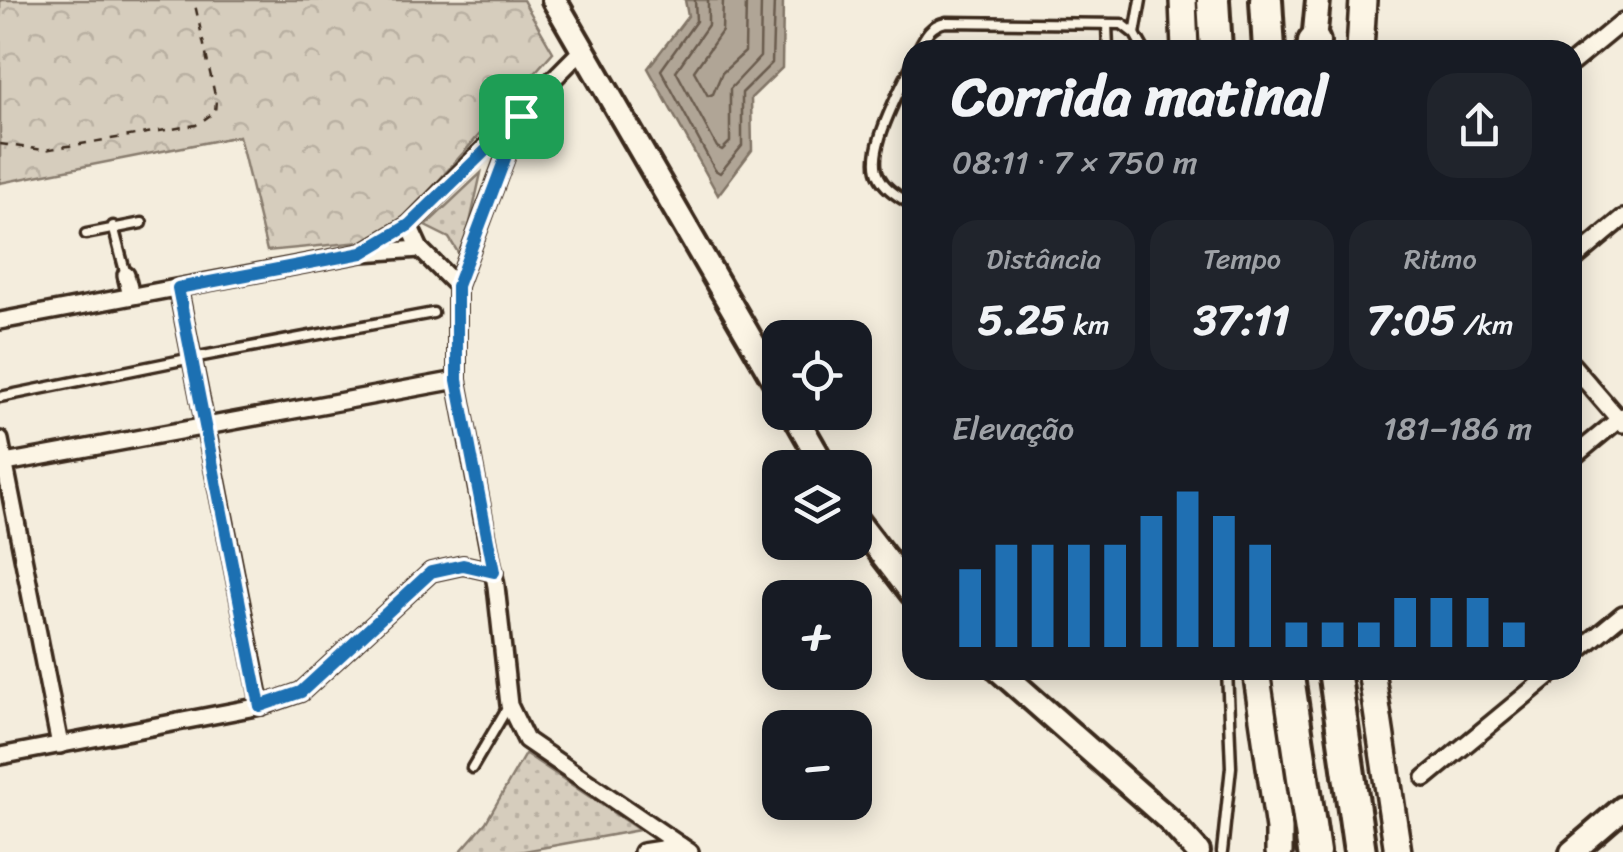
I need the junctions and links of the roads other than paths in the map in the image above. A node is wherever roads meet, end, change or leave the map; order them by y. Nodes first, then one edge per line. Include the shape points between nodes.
1 (1141, 0) edge
2 (1183, 0) edge
3 (1213, 0) edge
4 (1266, 0) edge
5 (1318, 0) edge
6 (1363, 0) edge
7 (558, 3) edge
8 (1623, 21) edge
9 (1107, 24) junction
10 (1135, 34) junction
11 (922, 40) edge
12 (1108, 40) edge
13 (1138, 40) edge
14 (1185, 40) edge
15 (1215, 40) edge
16 (1268, 40) edge
17 (1315, 40) edge
18 (1361, 40) edge
19 (583, 49) junction
20 (1582, 56) edge
21 (902, 89) edge
22 (521, 116) junction
23 (476, 159) junction
24 (495, 179) junction
25 (902, 198) edge
26 (1623, 218) edge
27 (142, 222) dead end
28 (409, 225) junction
29 (113, 226) junction
30 (86, 234) dead end
31 (420, 249) junction
32 (362, 253) junction
33 (1582, 253) edge
34 (126, 275) joint
35 (457, 286) junction
36 (178, 288) junction
37 (131, 296) junction
38 (433, 314) dead end
39 (0, 321) edge
40 (192, 358) junction
41 (762, 359) edge
42 (1582, 376) edge
43 (457, 380) junction
44 (0, 398) edge
45 (1622, 420) edge
46 (206, 426) junction
47 (0, 440) edge
48 (1582, 450) edge
49 (2, 464) edge
50 (872, 541) edge
51 (494, 572) junction
52 (902, 580) edge
53 (1623, 614) edge
54 (1582, 648) edge
55 (1011, 680) edge
56 (1228, 680) edge
57 (1257, 680) edge
58 (1288, 680) edge
59 (1335, 680) edge
60 (1372, 680) edge
61 (1544, 680) edge
62 (509, 704) junction
63 (260, 706) junction
64 (60, 744) junction
65 (0, 756) edge
66 (472, 768) dead end
67 (1426, 778) dead end
68 (1623, 808) edge
69 (686, 849) edge
70 (659, 851) edge
71 (642, 852) edge
72 (1198, 852) edge
73 (1222, 852) edge
74 (1279, 852) edge
75 (1314, 852) edge
76 (1360, 852) edge
77 (1398, 852) edge
78 (1572, 852) edge

1 - 10 lane
2 - 14 main road
3 - 15 highway
4 - 16 highway
5 - 17 street
6 - 18 main road
7 - 19 street
8 - 20 street
9 - 10 lane via 1122,24
9 - 11 lane via 946,22
9 - 12 lane
10 - 13 lane
19 - 22 street
19 - 41 street
21 - 25 lane via 876,154 877,172
22 - 23 street
22 - 24 street
23 - 24 street
23 - 28 street
24 - 35 street
26 - 33 street
27 - 29 lane
28 - 31 street
28 - 32 street
29 - 30 lane
29 - 34 lane
31 - 32 street
31 - 35 street
32 - 36 street
34 - 37 street
35 - 43 street
36 - 37 street
36 - 40 street
37 - 39 street
38 - 40 lane
40 - 44 lane
40 - 46 street
42 - 45 street
43 - 46 street
43 - 51 street
45 - 48 street
46 - 49 street
46 - 63 street
47 - 49 street
49 - 64 street
50 - 52 street
51 - 62 street
51 - 63 street via 463,565 431,572 301,692
53 - 54 street
55 - 72 street
56 - 73 lane via 1232,767
57 - 74 main road
58 - 75 highway
59 - 76 highway
60 - 77 main road
61 - 67 street
62 - 66 lane
62 - 69 street via 526,740
63 - 64 street
64 - 65 street
68 - 78 street
69 - 70 street
70 - 71 street

